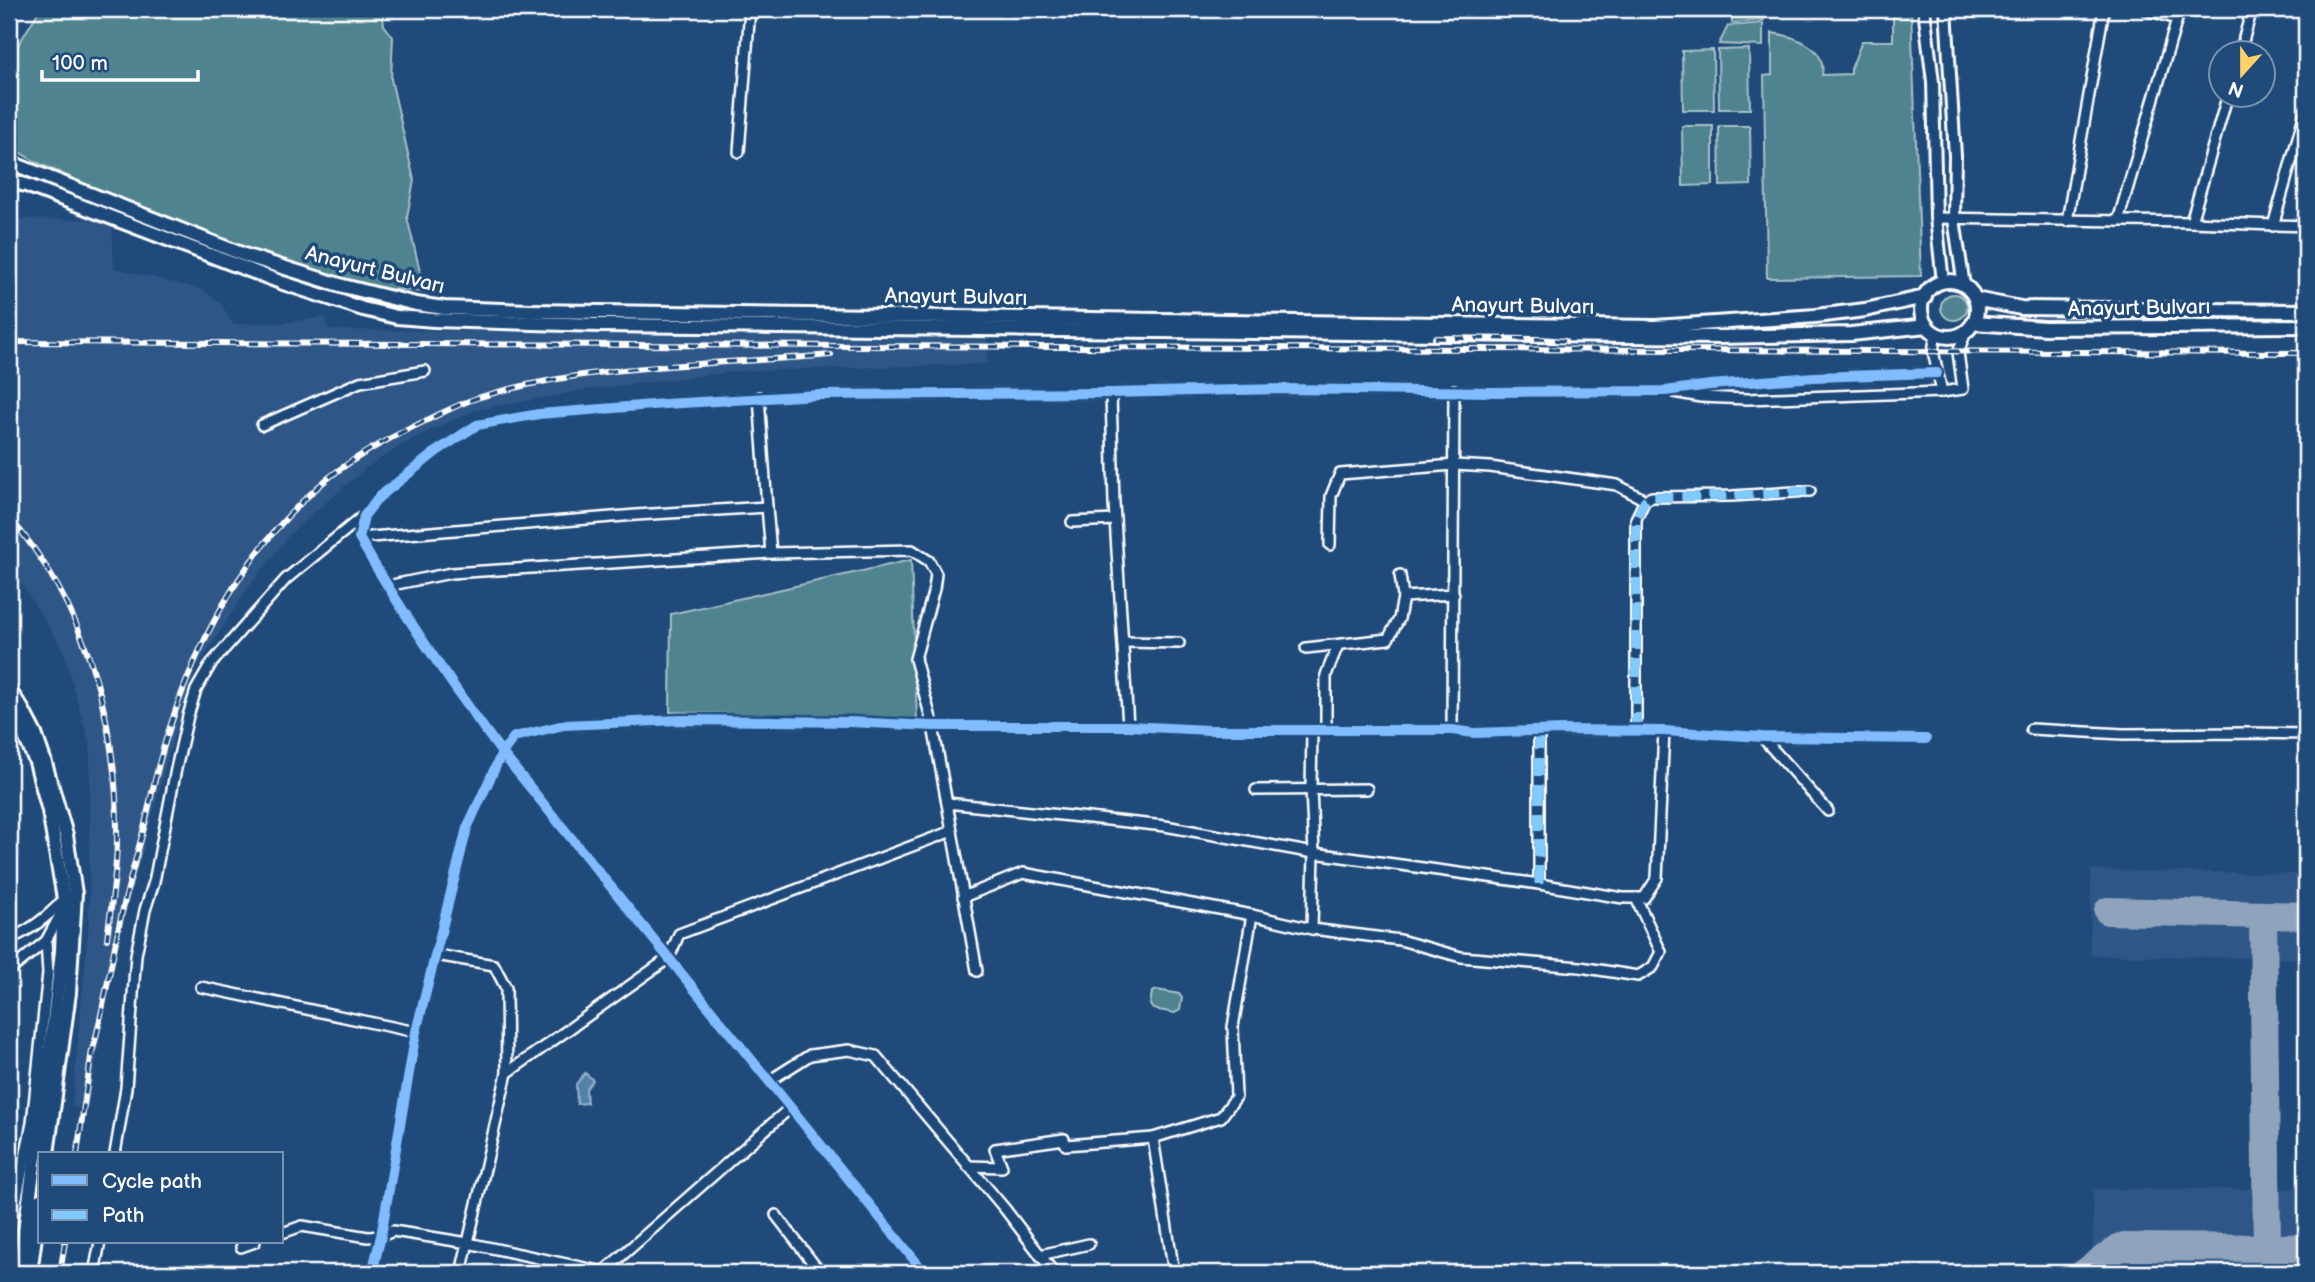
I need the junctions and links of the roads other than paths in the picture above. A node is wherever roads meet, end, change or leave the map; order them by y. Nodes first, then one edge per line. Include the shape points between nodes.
1 (750, 9) edge
2 (1924, 9) edge
3 (1946, 9) edge
4 (2104, 9) edge
5 (2144, 9) edge
6 (2180, 9) edge
7 (2252, 9) edge
8 (2177, 19) junction
9 (2244, 38) edge
10 (2224, 108) edge
11 (2306, 108) edge
12 (739, 152) dead end
13 (9, 162) edge
14 (9, 181) edge
15 (1936, 218) junction
16 (1954, 219) junction
17 (2067, 221) junction
18 (2118, 221) junction
19 (2191, 222) junction
20 (2273, 226) junction
21 (2306, 226) edge
22 (1944, 282) junction
23 (1964, 286) junction
24 (1925, 297) junction
25 (1975, 299) junction
26 (2306, 312) edge
27 (2306, 326) edge
28 (1969, 327) junction
29 (1932, 330) junction
30 (425, 371) dead end
31 (1937, 373) junction
32 (1454, 390) junction
33 (1665, 391) junction
34 (1942, 391) junction
35 (1111, 393) junction
36 (759, 397) junction
37 (262, 425) dead end
38 (1454, 465) junction
39 (1810, 491) dead end
40 (1645, 500) junction
41 (767, 507) junction
42 (364, 516) junction
43 (1115, 520) junction
44 (1072, 522) dead end
45 (359, 538) junction
46 (1330, 545) dead end
47 (771, 553) junction
48 (1400, 575) dead end
49 (387, 586) junction
50 (1454, 594) junction
51 (1403, 597) junction
52 (1123, 642) junction
53 (1179, 643) dead end
54 (1338, 645) junction
55 (1306, 648) dead end
56 (9, 690) edge
57 (9, 712) edge
58 (933, 726) junction
59 (1128, 726) junction
60 (2031, 729) dead end
61 (1312, 730) junction
62 (1326, 730) junction
63 (1452, 730) junction
64 (1636, 731) junction
65 (1664, 731) junction
66 (1539, 732) junction
67 (2306, 734) edge
68 (1762, 737) junction
69 (1926, 739) dead end
70 (502, 753) junction
71 (1311, 789) junction
72 (1367, 789) dead end
73 (1256, 790) dead end
74 (947, 803) junction
75 (1828, 811) dead end
76 (952, 831) junction
77 (1314, 853) junction
78 (1539, 884) junction
79 (964, 897) junction
80 (1636, 898) junction
81 (67, 901) junction
82 (1252, 915) junction
83 (1312, 929) junction
84 (9, 939) edge
85 (46, 941) junction
86 (436, 954) junction
87 (669, 958) junction
88 (9, 971) edge
89 (977, 971) dead end
90 (201, 986) dead end
91 (416, 1032) junction
92 (507, 1073) junction
93 (769, 1081) junction
94 (790, 1108) junction
95 (1153, 1138) junction
96 (39, 1152) edge
97 (47, 1152) edge
98 (115, 1152) edge
99 (38, 1164) edge
100 (968, 1166) junction
101 (38, 1208) edge
102 (776, 1215) dead end
103 (284, 1232) edge
104 (381, 1237) junction
105 (9, 1238) edge
106 (468, 1243) junction
107 (100, 1244) edge
108 (249, 1244) edge
109 (1089, 1244) dead end
110 (29, 1246) junction
111 (241, 1247) dead end
112 (1040, 1255) junction
113 (919, 1271) edge
114 (19, 1273) edge
115 (30, 1273) edge
116 (94, 1273) edge
117 (372, 1273) edge
118 (461, 1273) edge
119 (603, 1273) edge
120 (818, 1273) edge
121 (1054, 1273) edge
122 (1174, 1273) edge

1 - 12 street
2 - 15 street via 1933,82
3 - 16 street
4 - 17 street
5 - 8 street
6 - 8 street
7 - 9 street
8 - 18 street
10 - 19 street
11 - 20 street
13 - 24 main road, Anayurt Bulvarı via 247,256 343,286 444,308 1655,327 1816,316
14 - 29 main road, Anayurt Bulvarı via 340,302 397,317 433,320 1706,337
15 - 16 street
15 - 22 street
16 - 17 street
16 - 23 street
17 - 18 street
18 - 19 street
19 - 20 street
20 - 21 street
22 - 23 main road
22 - 24 main road
23 - 25 main road
24 - 29 main road via 1921,311
25 - 26 main road, Anayurt Bulvarı via 2021,308
25 - 28 main road via 1977,310
27 - 28 main road, Anayurt Bulvarı
28 - 29 main road via 1953,337
28 - 34 street via 1958,352 1963,388
29 - 31 street
30 - 37 street via 360,382
31 - 33 street via 1814,377
31 - 34 street
32 - 33 street
32 - 35 street
32 - 38 street
33 - 34 street via 1747,399
35 - 36 street
35 - 43 street
36 - 41 street
36 - 42 street via 539,414 477,425 379,497
38 - 40 street via 1617,485
38 - 46 street via 1340,474 1331,496
38 - 50 street
39 - 40 street
40 - 64 street via 1636,519
41 - 45 street
41 - 47 street
42 - 45 street
42 - 98 street via 286,579 211,664 196,690 136,955 126,1088
43 - 44 street
43 - 52 street
45 - 49 street
47 - 49 street via 451,573
47 - 58 street via 912,550 929,561 936,574 934,589 915,659
48 - 51 street
49 - 70 street
50 - 51 street
50 - 63 street
51 - 54 street via 1399,619 1388,639
52 - 53 street
52 - 59 street
54 - 55 street
54 - 62 street via 1326,675
56 - 81 main road via 44,760 66,835
57 - 81 main road via 36,762
58 - 59 street
58 - 70 street via 681,720 564,725 514,737
58 - 74 street
59 - 61 street
60 - 67 street
61 - 62 street
61 - 71 street
62 - 63 street
63 - 66 street
64 - 65 street
64 - 66 street
65 - 68 street
65 - 80 street via 1657,878 1644,898
66 - 78 street
68 - 69 street
68 - 75 street
70 - 86 street via 467,828
70 - 87 street
71 - 72 street
71 - 73 street
71 - 77 street
74 - 76 street
74 - 77 street via 1165,826
76 - 79 street
76 - 87 street via 679,934
77 - 78 street
77 - 83 street
78 - 80 street
79 - 82 street via 1023,873
79 - 89 street
80 - 83 street via 1661,952 1653,967 1637,976 1461,957 1400,940
81 - 84 street via 27,932
81 - 85 street
81 - 96 main road
81 - 97 main road via 69,993
82 - 83 street
82 - 95 street via 1233,1027 1236,1097 1221,1117
85 - 88 street
85 - 105 street via 48,973 32,1123
86 - 91 street
86 - 92 street via 494,965 506,988
87 - 92 street
87 - 93 street
90 - 91 street
91 - 104 street
92 - 106 street
93 - 94 street
93 - 100 street via 810,1055 849,1050 876,1056
94 - 113 street
94 - 119 street
95 - 100 street via 1066,1145 1064,1139 995,1149 1002,1167
95 - 122 street
99 - 110 main road
100 - 112 street
101 - 110 main road
102 - 120 street
103 - 104 street via 302,1226
104 - 106 street via 393,1231
104 - 117 street
105 - 110 street
106 - 118 street
106 - 119 street
107 - 116 street
108 - 111 street
109 - 112 street
110 - 114 main road
110 - 115 main road
112 - 121 street

